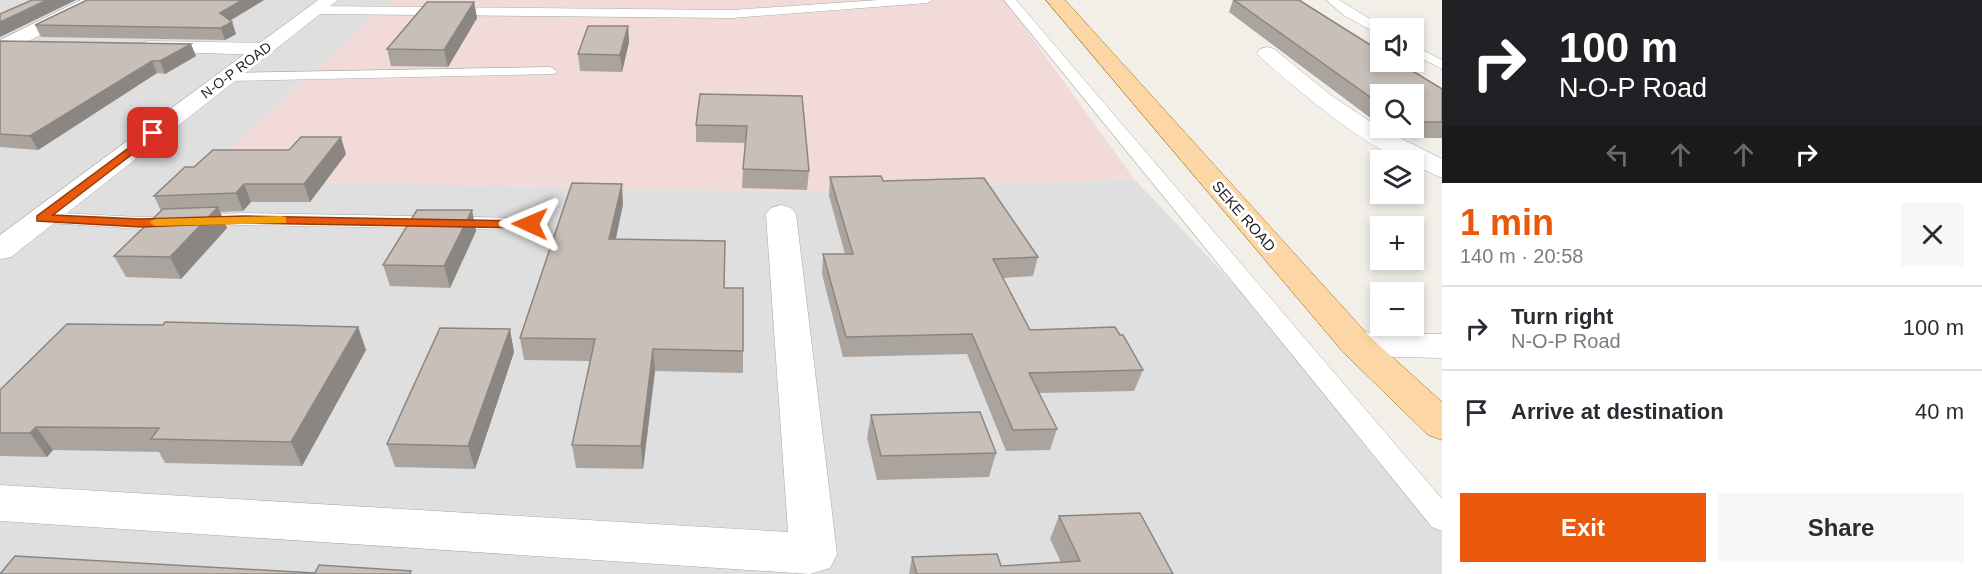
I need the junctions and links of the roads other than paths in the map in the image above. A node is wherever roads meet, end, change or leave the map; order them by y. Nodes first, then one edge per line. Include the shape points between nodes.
1 (95, 0) edge
2 (927, 0) edge
3 (1010, 0) edge
4 (1054, 0) edge
5 (1332, 0) edge
6 (322, 5) edge
7 (1370, 25) edge
8 (3, 45) edge
9 (53, 46) edge
10 (123, 47) edge
11 (264, 49) junction
12 (1267, 53) dead end
13 (1424, 55) edge
14 (1442, 65) edge
15 (550, 71) dead end
16 (227, 76) junction
17 (1442, 170) edge
18 (781, 214) dead end
19 (41, 218) junction
20 (530, 224) dead end
21 (0, 250) edge
22 (1356, 344) junction
23 (1442, 345) edge
24 (1442, 424) edge
25 (0, 503) edge
26 (1442, 519) edge

1 - 8 street
2 - 6 lane via 732,14
3 - 26 lane
4 - 22 main road, SEKE ROAD
5 - 7 lane
6 - 11 street, N-O-P ROAD
8 - 9 street
10 - 11 street
11 - 16 street, N-O-P ROAD
12 - 17 street via 1324,101 1379,137
13 - 14 lane
15 - 16 lane
16 - 19 street, N-O-P ROAD
18 - 25 street via 813,554
19 - 20 lane via 140,223 244,219
19 - 21 street, N-O-P ROAD
22 - 23 street
22 - 24 main road, SEKE ROAD

